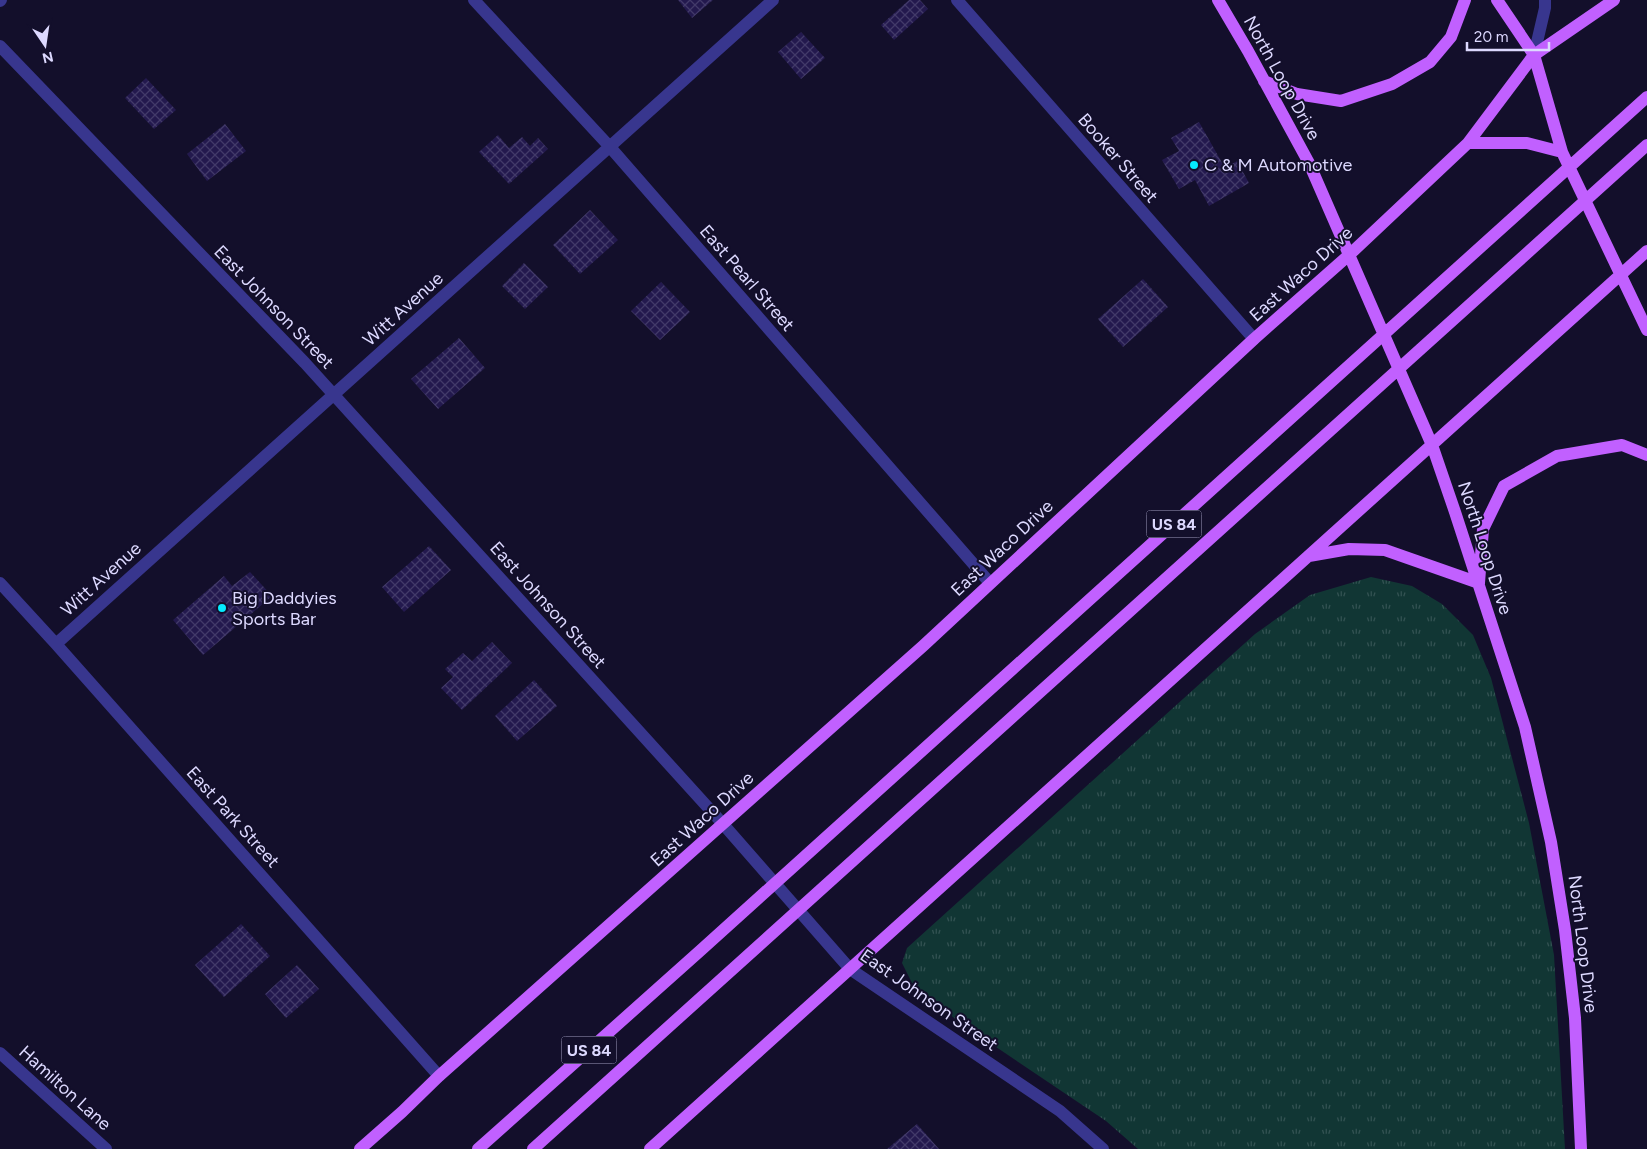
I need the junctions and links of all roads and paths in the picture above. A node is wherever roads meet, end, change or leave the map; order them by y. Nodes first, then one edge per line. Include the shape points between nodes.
1 (474, 0) edge
2 (773, 0) edge
3 (957, 0) edge
4 (1218, 0) edge
5 (1465, 0) edge
6 (1497, 0) edge
7 (1614, 0) edge
8 (1547, 3) edge
9 (0, 46) edge
10 (1534, 55) junction
11 (1264, 81) junction
12 (1647, 97) edge
13 (1468, 143) junction
14 (1647, 145) edge
15 (610, 147) junction
16 (1562, 152) junction
17 (1647, 251) edge
18 (1349, 255) junction
19 (1621, 274) junction
20 (1647, 330) edge
21 (1254, 339) junction
22 (334, 395) junction
23 (1432, 445) junction
24 (1647, 455) edge
25 (1309, 556) junction
26 (990, 583) junction
27 (1479, 583) junction
28 (0, 584) edge
29 (56, 644) junction
30 (723, 824) junction
31 (850, 969) junction
32 (0, 1053) edge
33 (439, 1076) junction
34 (402, 1112) junction
35 (106, 1149) edge
36 (360, 1149) edge
37 (374, 1149) edge
38 (478, 1149) edge
39 (533, 1149) edge
40 (650, 1149) edge
41 (1103, 1149) edge
42 (1581, 1149) edge

1 - 15 street, East Pearl Street
2 - 15 street, Witt Avenue
3 - 21 street, Booker Street
4 - 11 main road, North Loop Drive
5 - 11 main road via 1451,37 1430,62 1392,84 1341,102 1297,94
6 - 10 main road
7 - 10 main road, East Waco Drive
8 - 10 street
9 - 22 street, East Johnson Street
10 - 13 main road, East Waco Drive
10 - 16 main road
11 - 18 main road, North Loop Drive via 1309,164
12 - 38 main road, US 84
13 - 16 main road via 1527,143
13 - 18 main road, East Waco Drive
14 - 39 main road, US 84
15 - 22 street, Witt Avenue
15 - 26 street, East Pearl Street
16 - 19 main road
17 - 19 main road
18 - 21 main road, East Waco Drive
18 - 23 main road, North Loop Drive
19 - 20 main road
19 - 23 main road
21 - 26 main road, East Waco Drive
22 - 29 street, Witt Avenue
22 - 30 street, East Johnson Street
23 - 25 main road
23 - 27 main road, North Loop Drive
24 - 27 main road via 1622,445 1557,456 1504,486 1483,529
25 - 27 main road via 1349,549 1385,550
25 - 31 main road
26 - 30 main road, East Waco Drive
27 - 42 main road, North Loop Drive via 1525,727 1551,842 1575,1018
28 - 29 street, East Park Street
29 - 33 street, East Park Street
30 - 31 street, East Johnson Street
30 - 33 main road, East Waco Drive
31 - 40 main road
31 - 41 street, East Johnson Street via 1060,1111
32 - 35 street, Hamilton Lane
33 - 34 main road, East Waco Drive
34 - 36 main road
34 - 37 main road

